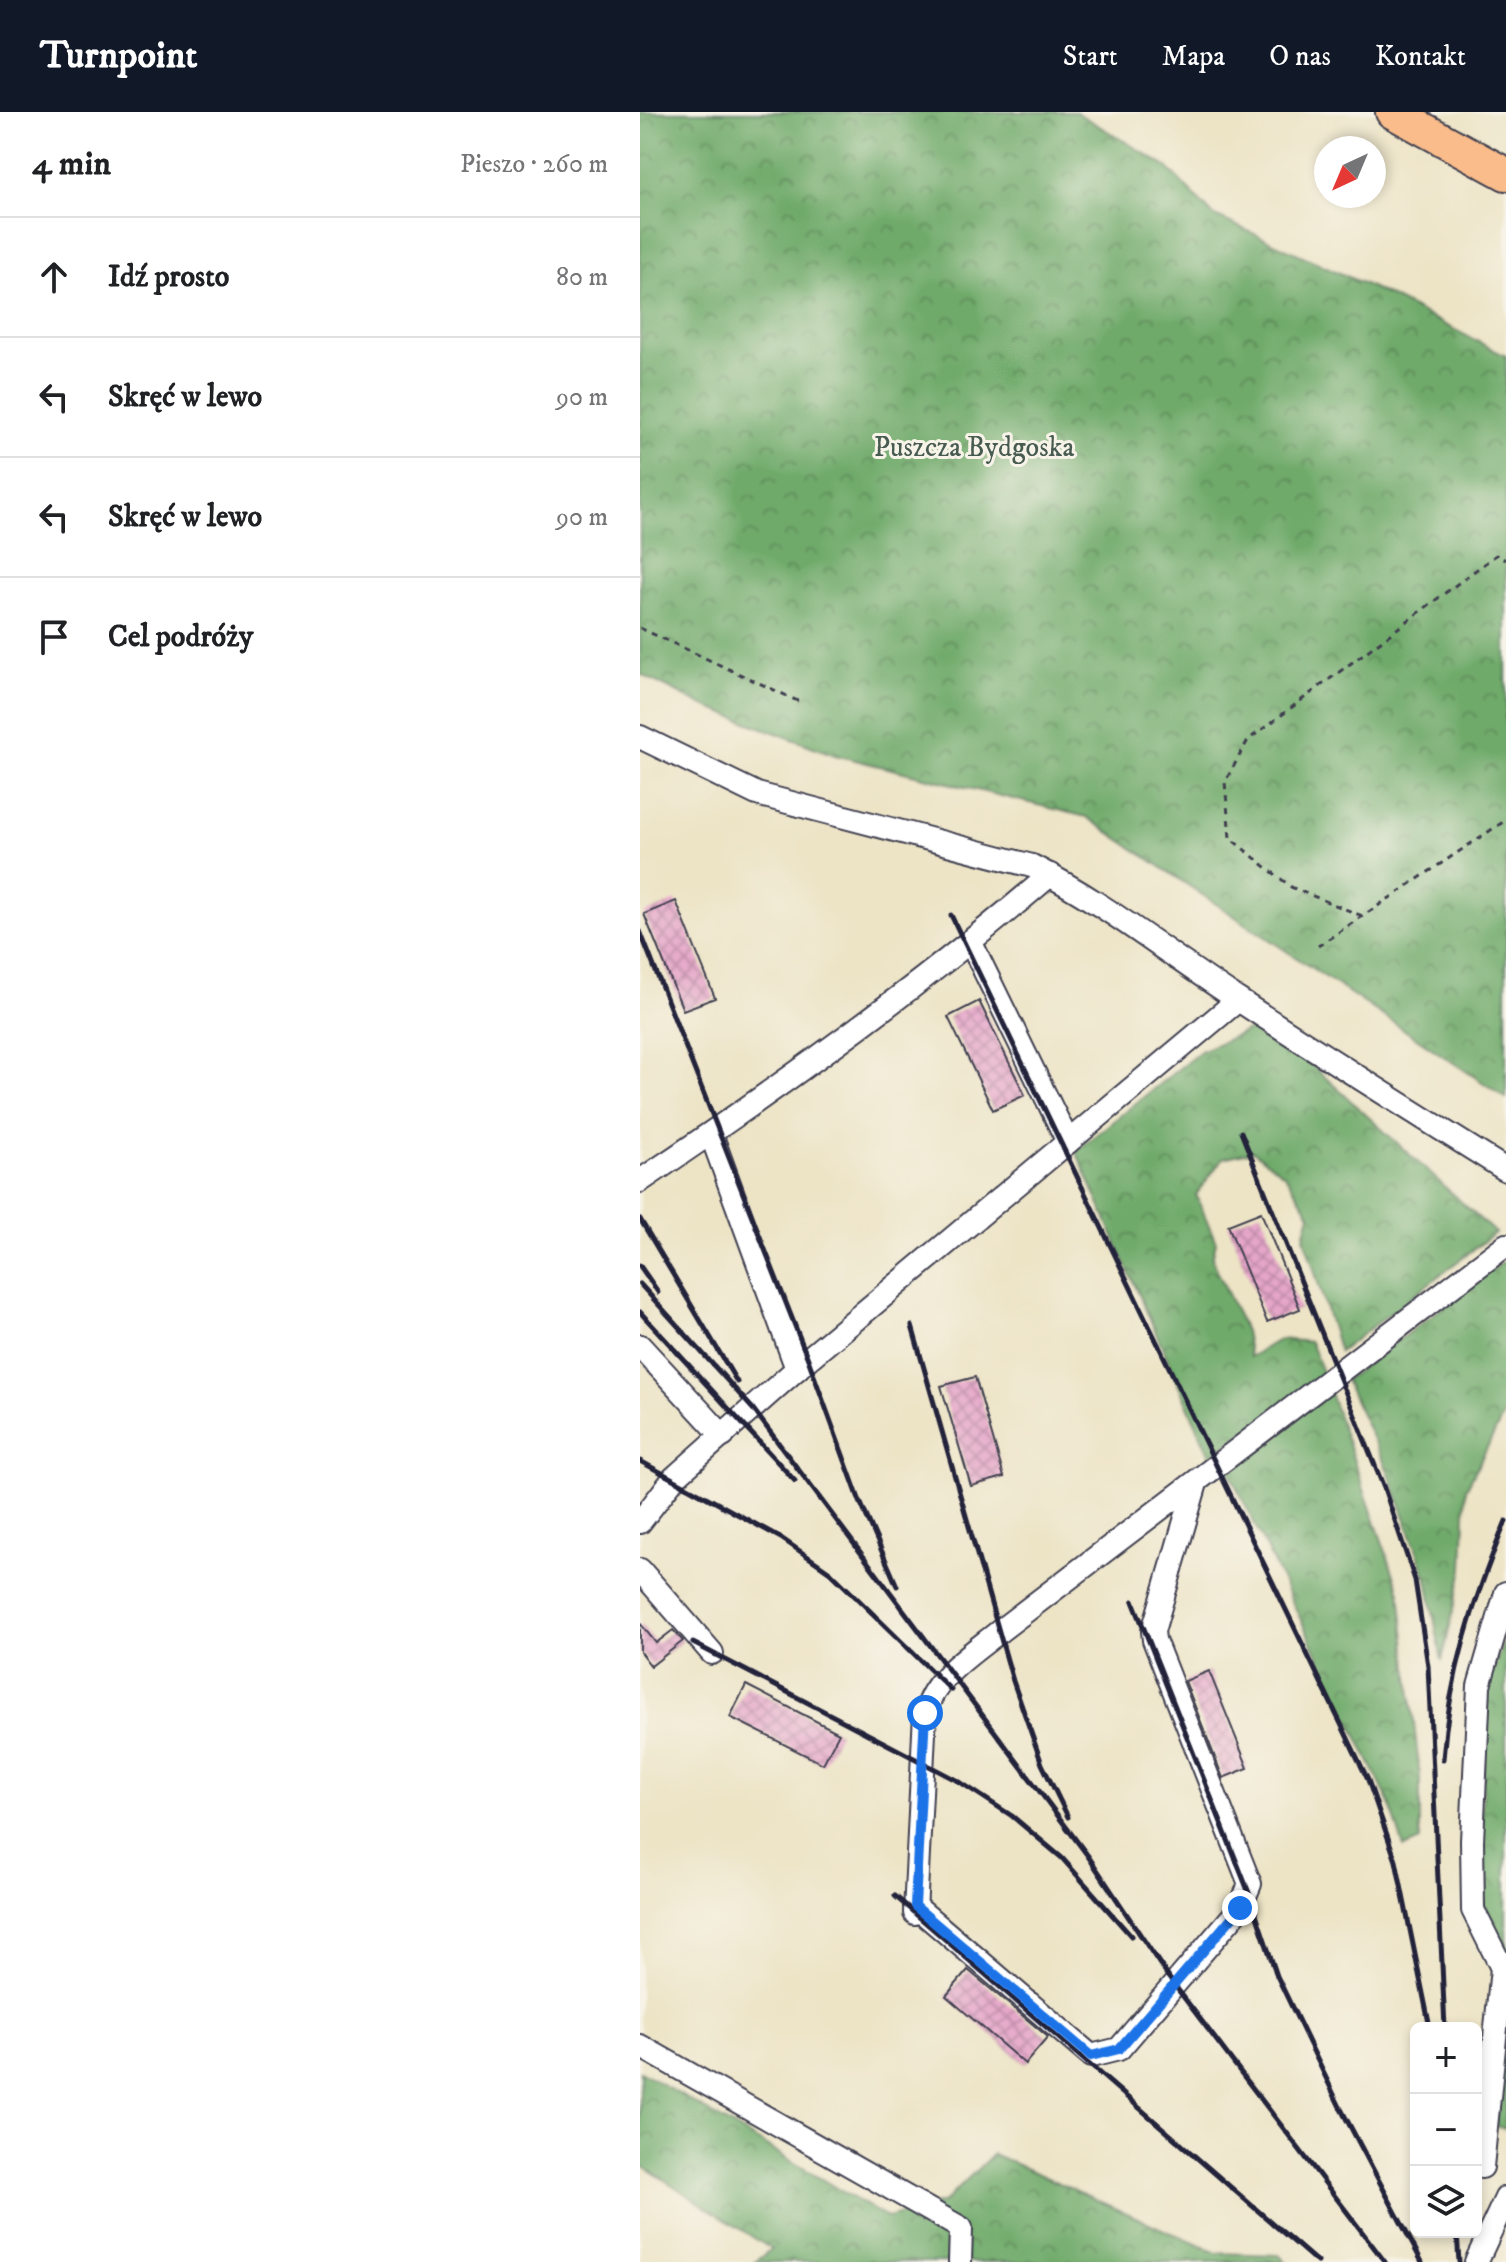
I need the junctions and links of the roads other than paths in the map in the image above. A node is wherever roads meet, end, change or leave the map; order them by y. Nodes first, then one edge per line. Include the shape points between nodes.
1 (1392, 112) edge
2 (1506, 174) edge
3 (640, 737) edge
4 (1050, 875) junction
5 (971, 943) junction
6 (1238, 1000) junction
7 (711, 1134) junction
8 (1068, 1142) junction
9 (1506, 1170) edge
10 (640, 1181) edge
11 (1506, 1245) edge
12 (640, 1346) edge
13 (797, 1369) junction
14 (723, 1436) junction
15 (1196, 1483) junction
16 (640, 1522) edge
17 (640, 1570) edge
18 (1506, 1593) edge
19 (712, 1653) dead end
20 (1504, 1966) edge
21 (640, 2046) edge
22 (1482, 2167) dead end
23 (1506, 2198) edge
24 (960, 2262) edge
25 (1476, 2262) edge

1 - 2 highway
3 - 4 lane via 757,794
4 - 5 lane
4 - 6 lane
5 - 7 lane
5 - 8 lane
6 - 8 lane
6 - 9 lane
7 - 10 lane
7 - 13 lane
8 - 13 lane
11 - 15 lane
12 - 14 lane
13 - 14 lane
14 - 16 lane via 663,1489
15 - 15 lane via 949,1673 925,1713 915,1910 1091,2056 1119,2049 1240,1908 1250,1884 1153,1631
17 - 19 lane
18 - 20 lane via 1479,1686 1472,1841 1473,1910
20 - 22 lane
21 - 24 lane via 961,2228
23 - 25 lane

